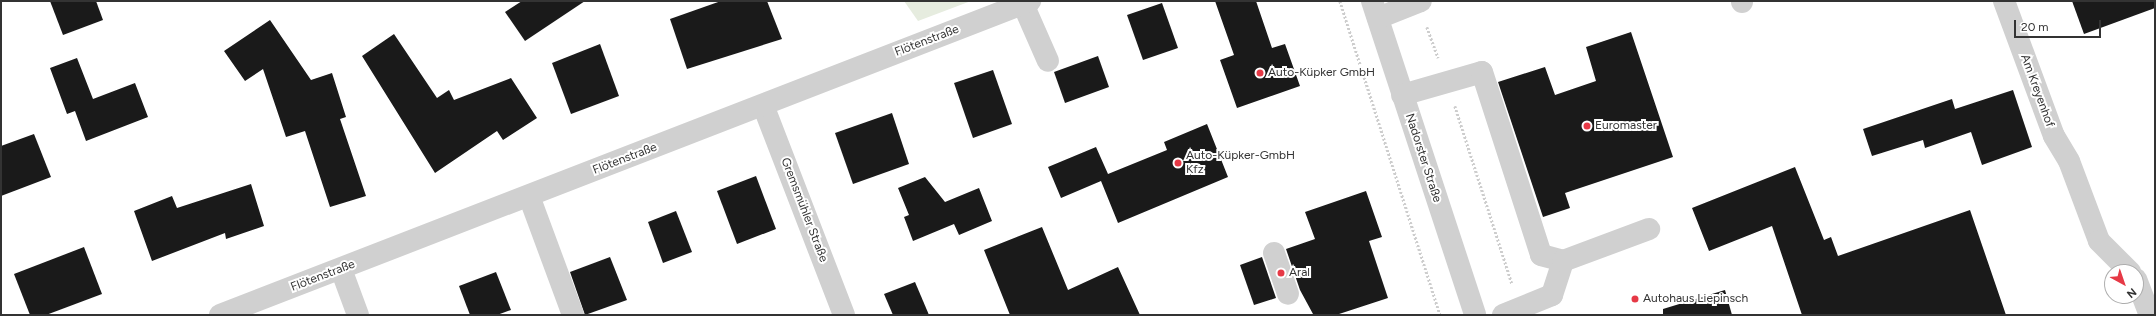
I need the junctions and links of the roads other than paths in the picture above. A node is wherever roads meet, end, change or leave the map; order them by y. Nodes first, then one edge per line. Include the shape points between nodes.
1 (2004, 1) edge
2 (1027, 2) edge
3 (1420, 2) edge
4 (1375, 9) edge
5 (1048, 61) dead end
6 (1402, 95) junction
7 (763, 105) junction
8 (529, 196) junction
9 (1649, 229) dead end
10 (1274, 253) dead end
11 (1562, 261) junction
12 (2122, 264) edge
13 (341, 269) junction
14 (1288, 294) dead end
15 (2144, 300) edge
16 (1511, 312) edge
17 (220, 315) edge
18 (358, 315) edge
19 (573, 315) edge
20 (844, 315) edge
21 (1475, 315) edge
22 (2150, 315) edge

1 - 12 street, Am Kreyenhof via 2054,136 2069,161 2099,241
2 - 5 street
2 - 7 street, Flötenstraße
3 - 4 street
4 - 6 street, Nadorster Straße
6 - 11 street via 1482,72 1541,255
6 - 21 street, Nadorster Straße
7 - 8 street, Flötenstraße
7 - 20 street, Gremsmühler Straße
8 - 13 street, Flötenstraße
8 - 19 street
9 - 11 street
10 - 14 street
11 - 16 street via 1552,295
13 - 17 street, Flötenstraße
13 - 18 street
15 - 22 street

